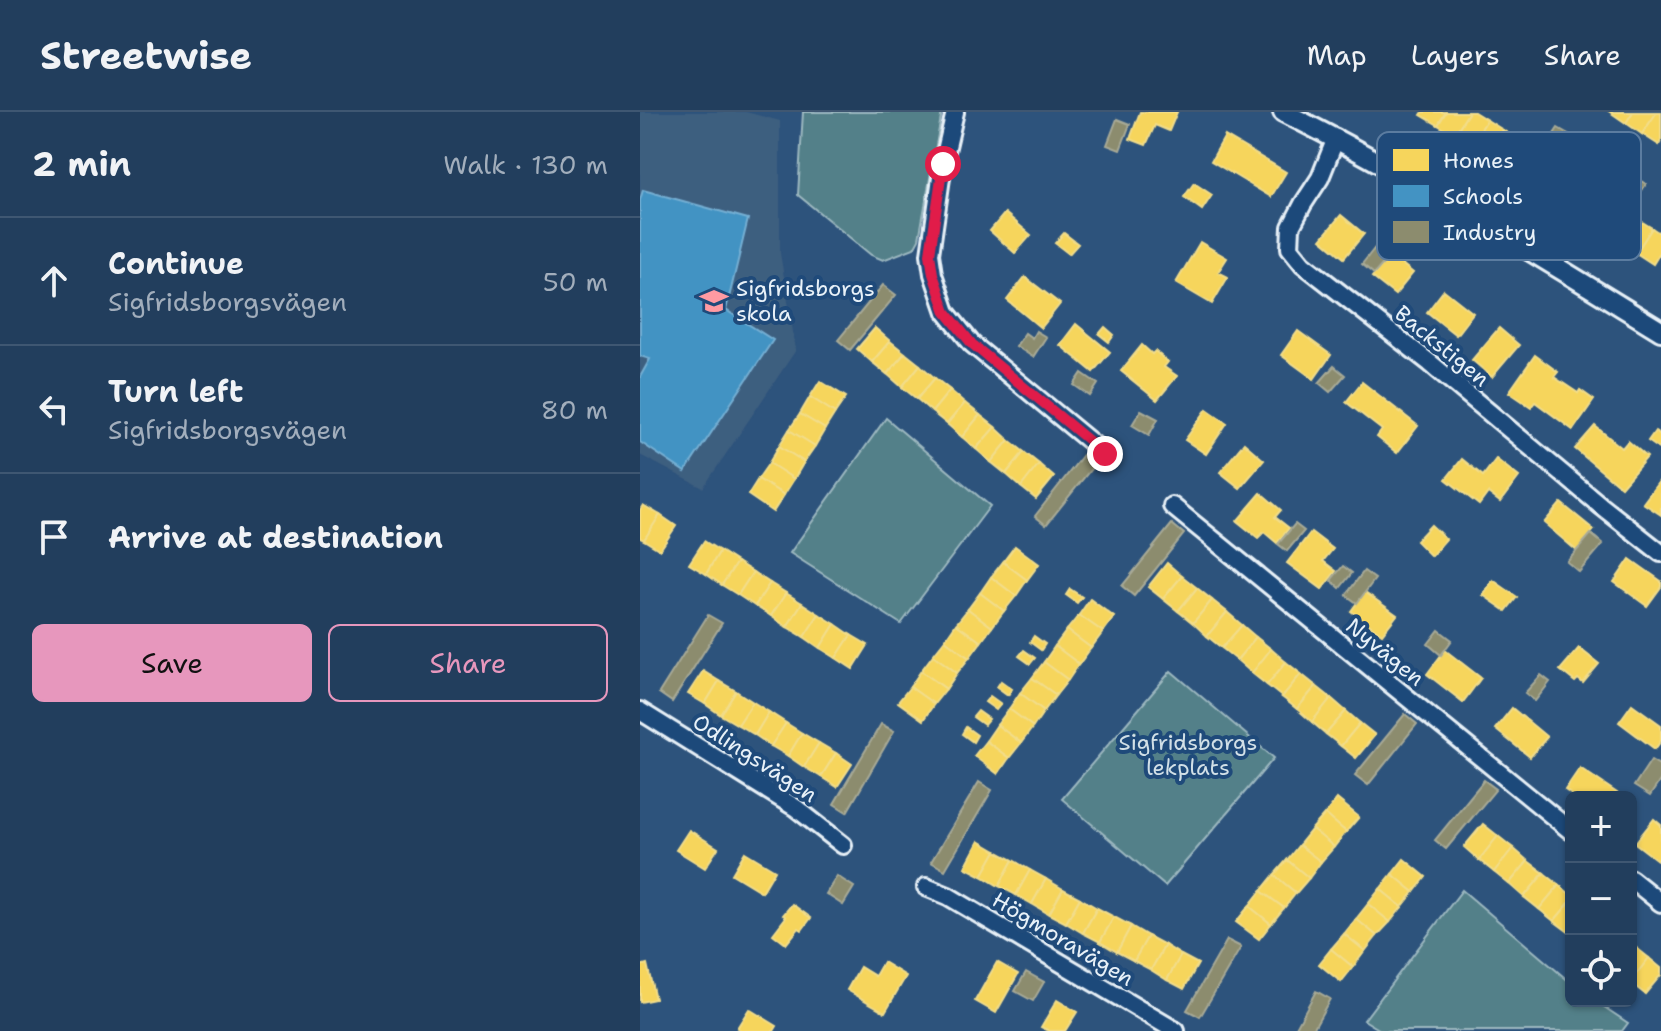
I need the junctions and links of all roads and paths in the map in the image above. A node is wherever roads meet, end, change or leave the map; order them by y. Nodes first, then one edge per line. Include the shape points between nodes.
1 (955, 112) edge
2 (1283, 112) edge
3 (1336, 138) junction
4 (1377, 162) edge
5 (1545, 260) edge
6 (1661, 331) edge
7 (1105, 454) dead end
8 (1172, 506) dead end
9 (1661, 553) edge
10 (640, 711) edge
11 (1565, 826) edge
12 (843, 845) dead end
13 (1637, 884) edge
14 (926, 887) dead end
15 (1661, 903) edge
16 (1176, 1031) edge

1 - 7 street via 930,254 946,312 972,344
2 - 3 street
3 - 4 street
3 - 9 street, Backstigen via 1291,227 1290,248 1296,256
5 - 6 street
8 - 11 street, Nyvägen
10 - 12 street, Odlingsvägen via 796,808
13 - 15 street
14 - 16 street, Högmoravägen

